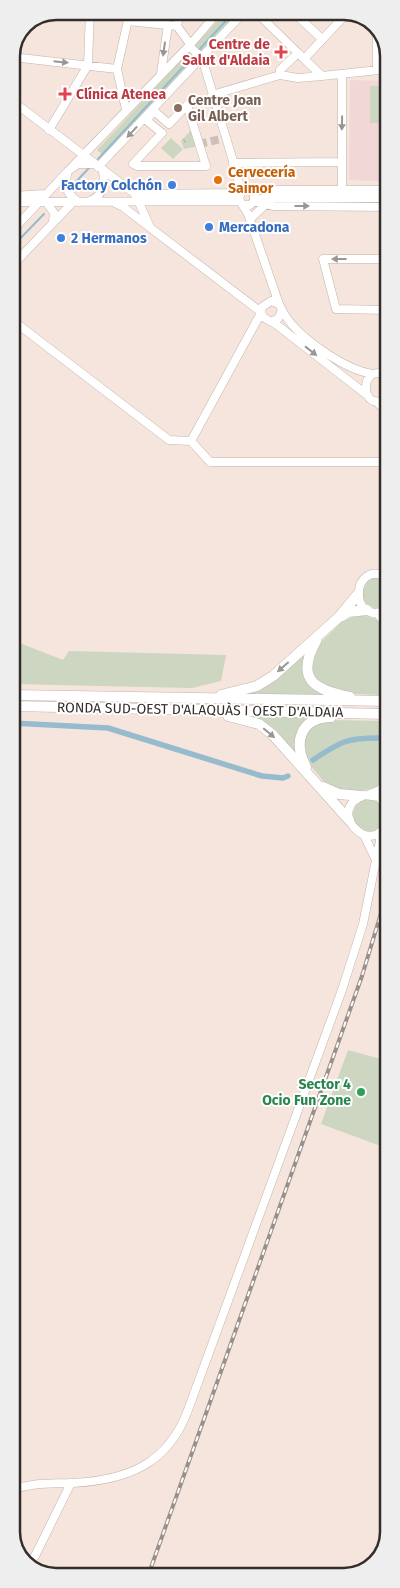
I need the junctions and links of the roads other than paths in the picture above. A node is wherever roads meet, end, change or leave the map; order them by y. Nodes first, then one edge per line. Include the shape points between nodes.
1 (90, 20) edge
2 (178, 20) edge
3 (212, 20) edge
4 (238, 20) edge
5 (264, 20) edge
6 (301, 20) edge
7 (341, 20) edge
8 (128, 22) joint
9 (168, 25) junction
10 (177, 26) junction
11 (322, 40) junction
12 (377, 42) edge
13 (189, 45) junction
14 (301, 55) junction
15 (20, 58) edge
16 (202, 58) junction
17 (88, 65) junction
18 (116, 69) junction
19 (377, 70) junction
20 (380, 70) edge
21 (161, 73) junction
22 (342, 74) junction
23 (280, 75) junction
24 (322, 76) junction
25 (212, 95) junction
26 (20, 107) edge
27 (126, 110) junction
28 (49, 130) junction
29 (82, 154) junction
30 (137, 160) joint
31 (342, 162) junction
32 (233, 164) junction
33 (99, 167) junction
34 (69, 169) junction
35 (342, 190) junction
36 (379, 190) edge
37 (45, 194) junction
38 (20, 195) edge
39 (247, 197) junction
40 (137, 198) junction
41 (380, 198) edge
42 (151, 201) junction
43 (266, 201) junction
44 (76, 202) junction
45 (88, 202) junction
46 (110, 202) junction
47 (20, 203) edge
48 (47, 203) junction
49 (36, 204) junction
50 (20, 205) edge
51 (380, 208) edge
52 (25, 218) junction
53 (250, 219) junction
54 (52, 222) junction
55 (20, 223) edge
56 (148, 225) junction
57 (20, 257) edge
58 (380, 259) edge
59 (274, 285) junction
60 (247, 303) junction
61 (281, 307) junction
62 (263, 308) junction
63 (380, 310) edge
64 (269, 321) junction
65 (20, 326) edge
66 (252, 327) junction
67 (373, 374) junction
68 (380, 374) edge
69 (367, 395) junction
70 (380, 400) edge
71 (375, 401) junction
72 (380, 405) edge
73 (191, 441) junction
74 (380, 462) edge
75 (378, 574) edge
76 (358, 594) junction
77 (380, 611) edge
78 (372, 612) junction
79 (380, 616) edge
80 (339, 617) junction
81 (320, 635) junction
82 (20, 695) edge
83 (373, 701) junction
84 (380, 701) edge
85 (208, 705) junction
86 (20, 706) edge
87 (371, 714) junction
88 (380, 714) edge
89 (313, 778) junction
90 (380, 790) edge
91 (365, 796) junction
92 (380, 799) edge
93 (349, 820) junction
94 (380, 832) edge
95 (364, 835) junction
96 (380, 842) edge
97 (376, 865) junction
98 (71, 1483) junction
99 (20, 1488) edge
100 (32, 1559) edge

1 - 17 street
2 - 10 street
3 - 13 street
4 - 16 street
5 - 14 street
6 - 11 street
7 - 11 street
8 - 9 street
8 - 18 street
9 - 10 street
9 -> 21 street
10 - 13 street
11 - 14 street
12 - 19 street
13 - 16 street
13 - 21 street
14 - 23 street via 280,70
14 - 24 street
15 -> 17 street
16 - 25 street
16 -> 33 street
17 - 18 street
17 - 28 street
18 - 27 street
19 - 20 street
19 - 22 street
21 - 27 street
22 - 24 street
22 -> 31 street
23 - 24 street via 298,78
23 - 25 street
25 - 32 street
26 - 28 street
27 - 29 street
28 - 29 street
29 - 33 street
29 - 34 street
30 - 30 street via 162,133 146,120 154,111 169,124 186,105 206,166 137,166 133,164
31 - 32 street
31 - 35 street
32 - 39 street
33 - 34 street via 78,164
33 - 40 street
33 - 45 street via 105,181 98,196
34 - 37 street
34 - 44 street via 65,186
35 - 36 street
35 - 39 street
37 - 38 street
37 - 49 street
39 - 40 street
39 - 42 street
39 - 43 street
39 - 53 street
40 - 42 street
40 - 46 street
40 - 56 street
41 - 43 street
42 - 56 street via 146,211
43 -> 51 street
43 - 53 street
44 - 45 street
44 - 48 street
44 - 54 street
45 - 46 street
46 - 56 street
47 - 49 street
48 - 49 street
48 - 54 street via 54,213
49 - 52 street
50 - 52 street via 24,207
52 - 55 street
53 - 59 street
54 - 57 street
56 - 60 street
58 -> 63 street via 323,259 336,309
59 - 61 street
59 - 62 street
60 - 62 street
60 - 66 street via 252,311
61 - 62 street
61 - 64 street via 278,319
61 - 67 street via 292,326 305,337 354,369
62 - 64 street
62 - 66 street
64 - 66 street
64 -> 69 street
65 - 73 street via 169,440
66 - 73 street
67 - 68 street
67 - 69 street via 366,384
69 - 71 street
70 - 71 street
71 - 72 street
73 - 74 street via 210,462
75 - 76 street via 366,577
76 - 78 street via 359,600
76 - 80 main road
77 - 78 street
78 - 79 street
78 - 80 main road via 348,612
80 - 81 main road
81 - 83 main road via 307,660 308,674 314,683 326,692
81 -> 85 main road via 257,686
82 - 85 main road, RONDA SUD-OEST D'ALAQUÀS I OEST D'ALDAIA
83 - 84 main road, RONDA SUD-OEST D'ALAQUÀS I OEST D'ALDAIA
83 - 85 main road, RONDA SUD-OEST D'ALAQUÀS I OEST D'ALDAIA
85 - 86 main road, RONDA SUD-OEST D'ALAQUÀS I OEST D'ALDAIA
85 - 87 main road, RONDA SUD-OEST D'ALAQUÀS I OEST D'ALDAIA
85 -> 89 main road via 259,724
87 - 88 main road, RONDA SUD-OEST D'ALAQUÀS I OEST D'ALDAIA
87 - 89 main road via 323,718 305,727 299,749
89 - 91 main road via 339,794
89 - 93 main road
90 - 91 street
91 - 92 street
91 - 93 street via 352,804
93 - 95 street via 355,830
94 - 95 street
95 - 97 street via 374,851
96 - 97 street
97 - 98 street via 363,924 342,990 184,1422 166,1448 135,1471 109,1480
98 - 99 street via 33,1484
98 - 100 street

